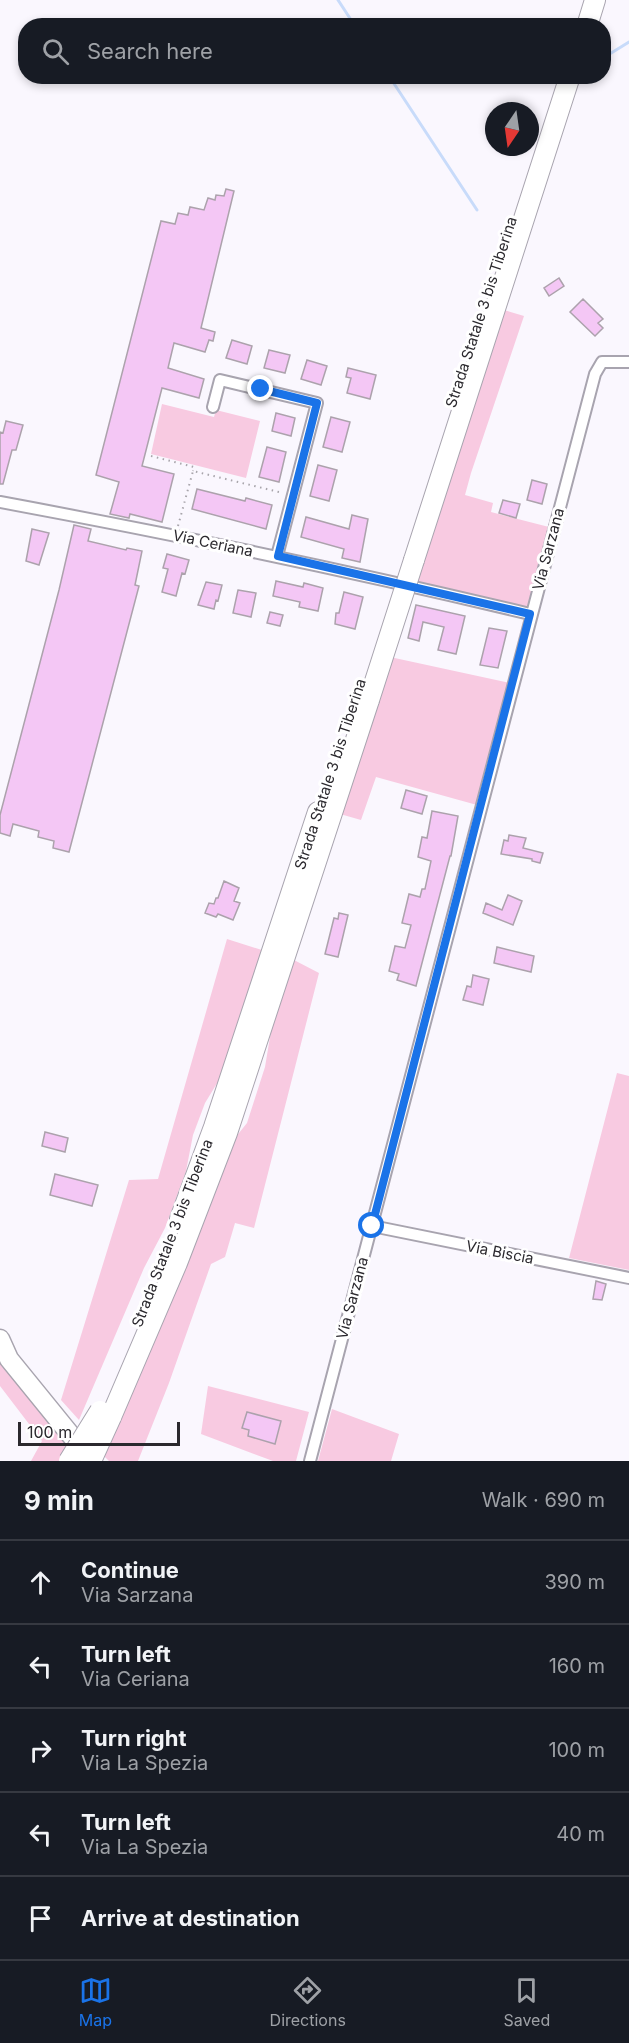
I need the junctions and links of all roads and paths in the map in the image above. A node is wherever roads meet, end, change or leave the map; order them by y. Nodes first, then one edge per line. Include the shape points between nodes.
1 (582, 0) edge
2 (595, 0) edge
3 (576, 18) edge
4 (589, 18) edge
5 (556, 84) edge
6 (567, 84) edge
7 (629, 362) edge
8 (213, 407) dead end
9 (151, 456) dead end
10 (193, 471) junction
11 (293, 496) junction
12 (0, 502) edge
13 (176, 535) junction
14 (278, 556) junction
15 (408, 558) junction
16 (530, 614) junction
17 (372, 1226) junction
18 (629, 1278) edge
19 (0, 1339) edge
20 (5, 1356) edge
21 (106, 1414) junction
22 (69, 1461) edge
23 (77, 1461) edge
24 (91, 1461) edge
25 (310, 1461) edge

1 - 3 highway
2 - 4 highway
5 - 15 highway, Strada Statale 3 bis Tiberina
6 - 15 highway, Strada Statale 3 bis Tiberina
7 - 16 street, Via Sarzana via 602,362 595,374
8 - 11 street via 220,380 317,403
9 - 10 path via 194,467
10 - 11 path
10 - 13 path
11 - 14 street
12 - 13 street, Via Ceriana
13 - 14 street, Via Ceriana
14 - 16 street, Via Ceriana
15 - 21 highway, Strada Statale 3 bis Tiberina via 214,1128
16 - 17 street, Via Sarzana
17 - 18 street, Via Biscia
17 - 25 street, Via Sarzana
19 - 20 main road
20 - 24 main road
21 - 22 highway, bridge
21 - 23 highway, Strada Statale 3 bis Tiberina, bridge
21 - 24 highway, Strada Statale 3 bis Tiberina, bridge

